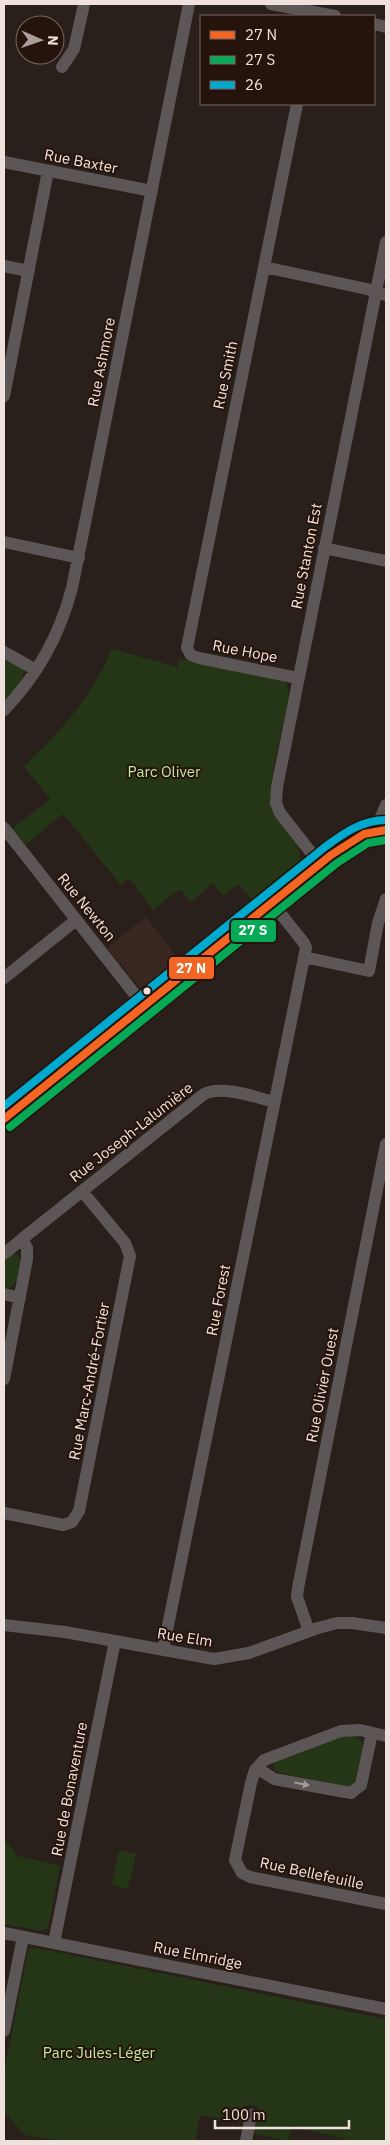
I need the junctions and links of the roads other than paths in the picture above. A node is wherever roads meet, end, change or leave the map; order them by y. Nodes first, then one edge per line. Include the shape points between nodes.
1 (84, 4) edge
2 (189, 4) edge
3 (271, 4) edge
4 (314, 11) edge
5 (331, 15) edge
6 (62, 67) dead end
7 (297, 105) edge
8 (4, 162) edge
9 (48, 171) junction
10 (152, 191) junction
11 (386, 242) edge
12 (4, 266) edge
13 (264, 267) junction
14 (28, 271) junction
15 (381, 294) edge
16 (4, 396) edge
17 (4, 542) edge
18 (324, 548) junction
19 (79, 558) junction
20 (386, 562) edge
21 (4, 652) edge
22 (188, 652) joint
23 (36, 670) junction
24 (298, 678) junction
25 (4, 710) edge
26 (386, 805) edge
27 (4, 828) edge
28 (383, 830) edge
29 (320, 864) junction
30 (386, 899) edge
31 (272, 903) junction
32 (76, 920) junction
33 (304, 957) junction
34 (4, 978) edge
35 (144, 1006) junction
36 (274, 1102) junction
37 (4, 1119) edge
38 (386, 1144) edge
39 (82, 1191) junction
40 (22, 1240) junction
41 (4, 1254) edge
42 (4, 1294) edge
43 (20, 1298) junction
44 (4, 1379) edge
45 (4, 1513) edge
46 (4, 1625) edge
47 (386, 1628) edge
48 (309, 1631) junction
49 (115, 1641) junction
50 (163, 1650) junction
51 (372, 1733) junction
52 (386, 1736) edge
53 (257, 1768) junction
54 (386, 1904) edge
55 (4, 1933) edge
56 (23, 1937) junction
57 (54, 1943) junction
58 (386, 2009) edge
59 (4, 2032) edge
60 (251, 2115) dead end
61 (246, 2141) edge

1 - 6 street via 74,49
2 - 10 street, Rue Ashmore
3 - 4 street
4 - 5 street
7 - 13 street, Rue Smith
8 - 9 street, Rue Baxter
9 - 10 street, Rue Baxter
9 - 14 street
10 - 19 street, Rue Ashmore
11 - 15 street, Rue Stanton Est
12 - 14 street
13 - 15 street
13 - 22 street, Rue Smith via 188,638
14 - 16 street
15 - 18 street, Rue Stanton Est
17 - 19 street
18 - 20 street
18 - 24 street, Rue Stanton Est
19 - 23 street, Rue Ashmore via 62,620
21 - 23 street
22 - 24 street, Rue Hope via 199,658
23 - 25 street, Rue Ashmore
24 - 29 street, Rue Stanton Est via 276,803 287,824
26 - 28 street via 380,819
27 - 32 street, Rue Newton
28 - 29 street via 364,833
29 - 31 street
30 - 33 street via 369,970
31 - 33 street, Rue Forest via 304,943
31 - 35 street
32 - 34 street
32 - 35 street, Rue Newton
33 - 36 street, Rue Forest
35 - 37 street
36 - 39 street, Rue Joseph-Lalumière via 221,1090 209,1091
36 - 50 street, Rue Forest
38 - 48 street, Rue Olivier Ouest via 298,1582 297,1598
39 - 40 street, Rue Joseph-Lalumière
39 - 45 street, Rue Marc-André-Fortier via 125,1243 130,1256 80,1511 76,1519 63,1525
40 - 41 street, Rue Joseph-Lalumière
40 - 43 street via 28,1254
42 - 43 street
43 - 44 street
46 - 49 street, Rue Elm via 58,1630
47 - 48 street, Rue Elm via 337,1623
48 - 50 street, Rue Elm via 230,1658 206,1658
49 - 50 street, Rue Elm
49 - 57 street, Rue de Bonaventure
51 - 52 street
51 - 53 street via 341,1731 268,1757
53 -> 51 street via 274,1778 351,1793 361,1785
53 - 54 street, Rue Bellefeuille via 236,1856 236,1865 242,1873
55 - 56 street, Rue Elmridge
56 - 57 street, Rue Elmridge
56 - 59 street
57 - 58 street, Rue Elmridge
60 - 61 street

